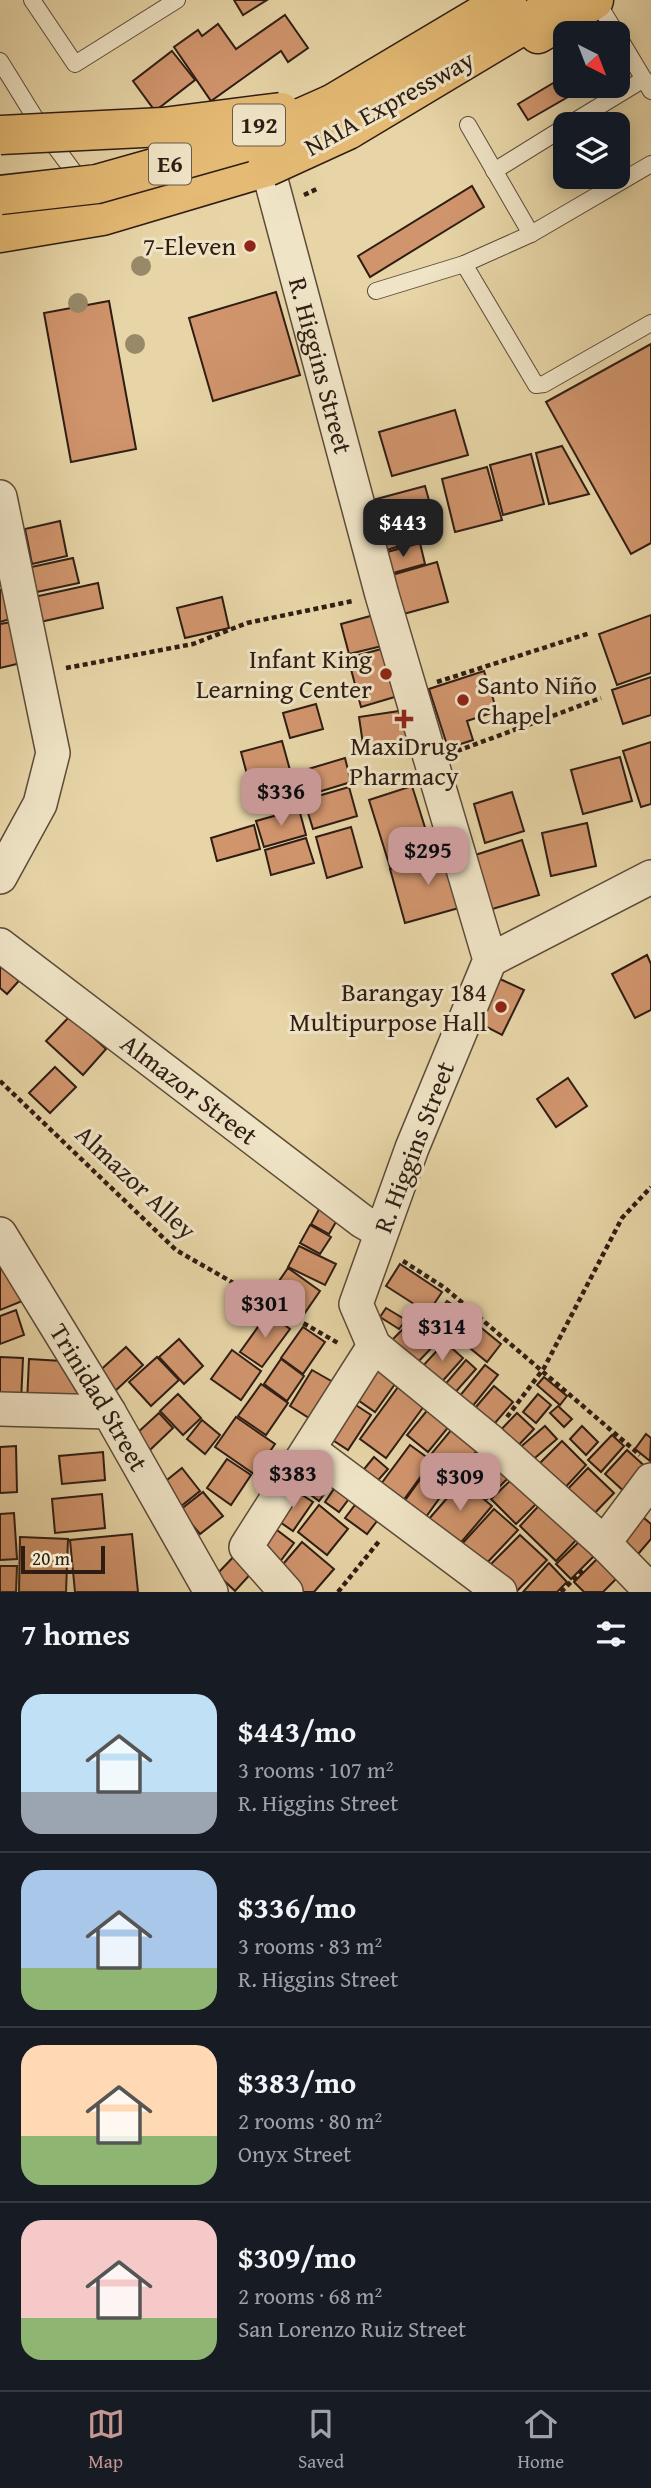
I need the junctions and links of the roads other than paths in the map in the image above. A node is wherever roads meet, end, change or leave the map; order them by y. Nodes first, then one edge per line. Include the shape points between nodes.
1 (32, 0) edge
2 (177, 0) edge
3 (495, 0) edge
4 (507, 0) edge
5 (565, 0) edge
6 (595, 0) edge
7 (609, 21) edge
8 (630, 56) edge
9 (0, 61) edge
10 (647, 85) edge
11 (332, 104) junction
12 (594, 112) edge
13 (468, 125) dead end
14 (553, 134) edge
15 (0, 135) edge
16 (651, 164) edge
17 (494, 171) junction
18 (77, 176) junction
19 (271, 180) junction
20 (0, 182) edge
21 (0, 195) edge
22 (0, 233) edge
23 (531, 234) junction
24 (0, 239) edge
25 (464, 264) junction
26 (376, 291) dead end
27 (651, 323) edge
28 (1, 504) edge
29 (0, 877) edge
30 (651, 877) edge
31 (0, 945) edge
32 (490, 960) junction
33 (0, 1234) edge
34 (378, 1238) junction
35 (371, 1352) junction
36 (0, 1409) edge
37 (109, 1412) junction
38 (310, 1450) junction
39 (646, 1468) edge
40 (604, 1543) junction
41 (651, 1591) edge
42 (211, 1592) edge
43 (286, 1592) edge
44 (500, 1592) edge

1 - 2 lane via 75,64
3 - 18 main road, 192 via 321,97 244,131
4 - 11 main road, NAIA Expressway / E6
5 - 22 main road, NAIA Expressway / E6, bridge via 348,130 267,167 102,216
6 - 7 lane
6 - 19 main road, 192 via 352,143
8 - 10 lane
9 - 18 lane
10 - 12 lane
11 - 15 main road, bridge via 163,127
11 - 21 main road, NAIA Expressway / E6, bridge via 246,142 97,184
13 - 17 lane
14 - 17 lane
16 - 23 lane
17 - 23 lane
18 - 20 main road, 192
19 - 24 main road, 192 via 75,234
19 - 32 street, R. Higgins Street via 382,595
23 - 25 lane
25 - 26 lane
25 - 27 lane via 536,385
28 - 29 street via 54,753 40,804
30 - 32 street
31 - 34 street, Almazor Street via 362,1221
32 - 34 street, R. Higgins Street
33 - 37 street, Trinidad Street
34 - 35 street, R. Higgins Street via 356,1304
35 - 38 street
35 - 40 street via 489,1440
36 - 37 street
37 - 42 street, Trinidad Street
38 - 43 street via 246,1547
38 - 44 street
39 - 40 street
40 - 41 street

